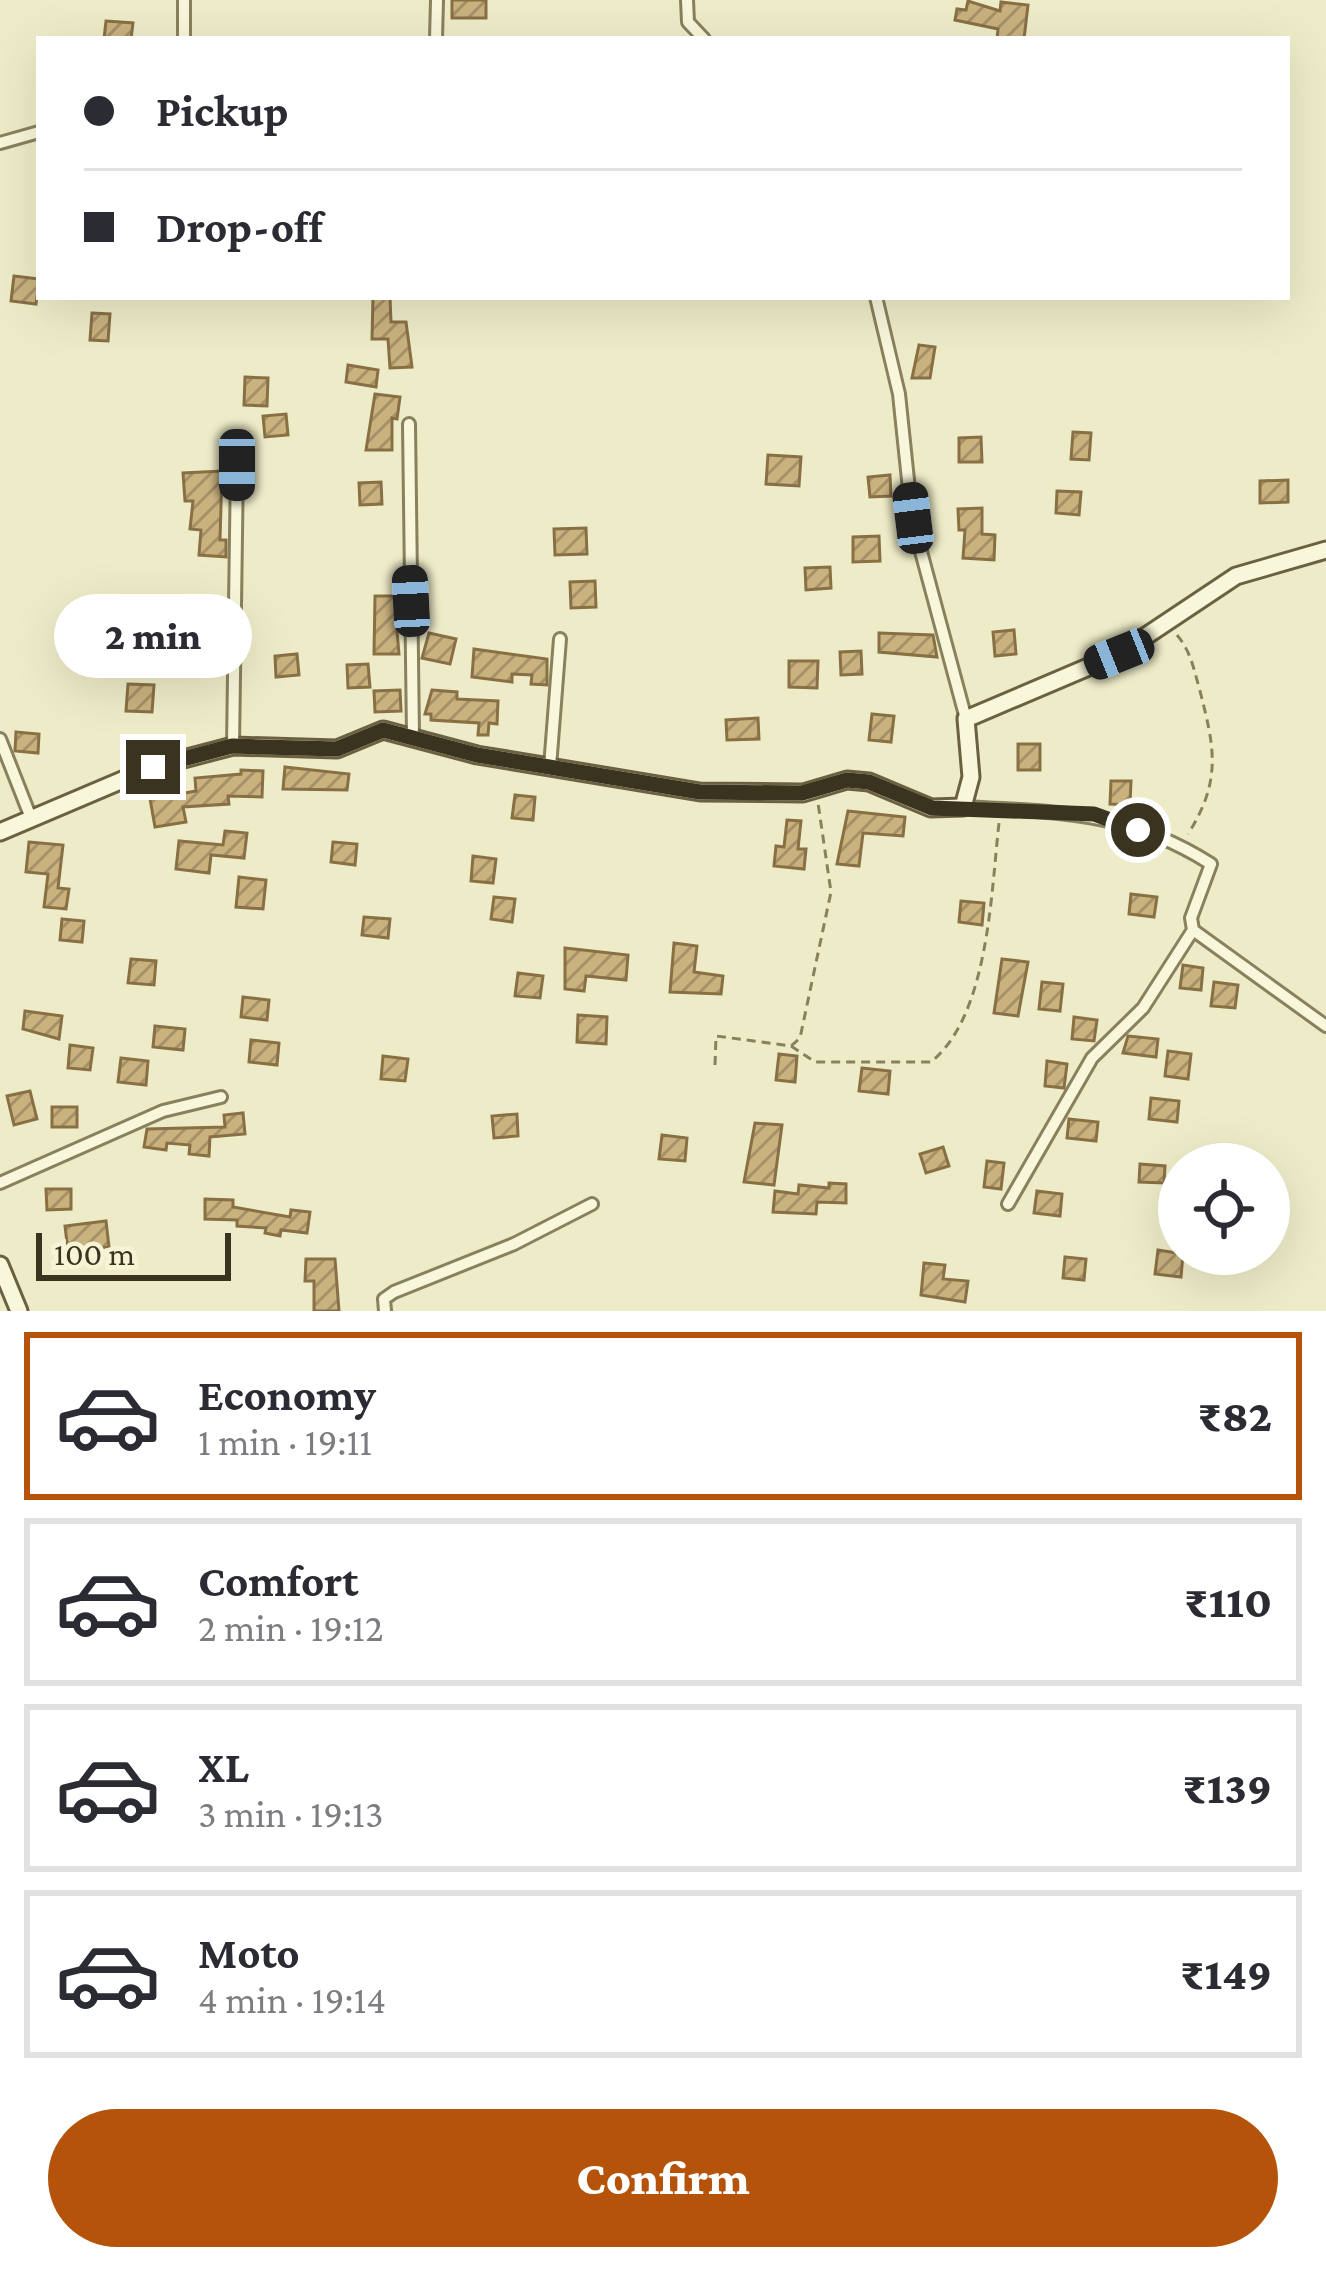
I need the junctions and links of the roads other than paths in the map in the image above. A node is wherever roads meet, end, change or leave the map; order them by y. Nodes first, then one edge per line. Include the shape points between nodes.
1 (184, 0) edge
2 (437, 0) edge
3 (687, 0) edge
4 (184, 36) edge
5 (436, 36) edge
6 (701, 36) edge
7 (36, 133) edge
8 (0, 143) edge
9 (877, 300) edge
10 (409, 424) dead end
11 (237, 465) dead end
12 (1326, 550) edge
13 (560, 639) dead end
14 (966, 719) junction
15 (413, 736) junction
16 (0, 739) edge
17 (232, 746) junction
18 (550, 767) junction
19 (963, 808) junction
20 (32, 818) junction
21 (0, 832) edge
22 (1192, 930) junction
23 (1326, 1026) edge
24 (221, 1097) dead end
25 (0, 1183) edge
26 (592, 1204) dead end
27 (1008, 1204) dead end
28 (0, 1265) edge
29 (20, 1311) edge
30 (386, 1311) edge

1 - 4 street
2 - 5 street
3 - 6 street via 688,22
7 - 8 street
9 - 14 street via 899,394 913,518
10 - 15 street
11 - 17 street
12 - 14 street via 1236,576 1119,654
13 - 18 street
14 - 19 street via 971,776
15 - 17 street via 383,730 337,749
15 - 18 street
16 - 20 street
17 - 20 street via 153,767
18 - 19 street via 700,792 869,782 932,808
19 - 22 street via 1094,814 1181,846 1211,864
20 - 21 street
22 - 23 street
22 - 27 street via 1143,1008 1092,1058
24 - 25 street via 163,1111
26 - 30 street via 394,1292 384,1299
28 - 29 street

